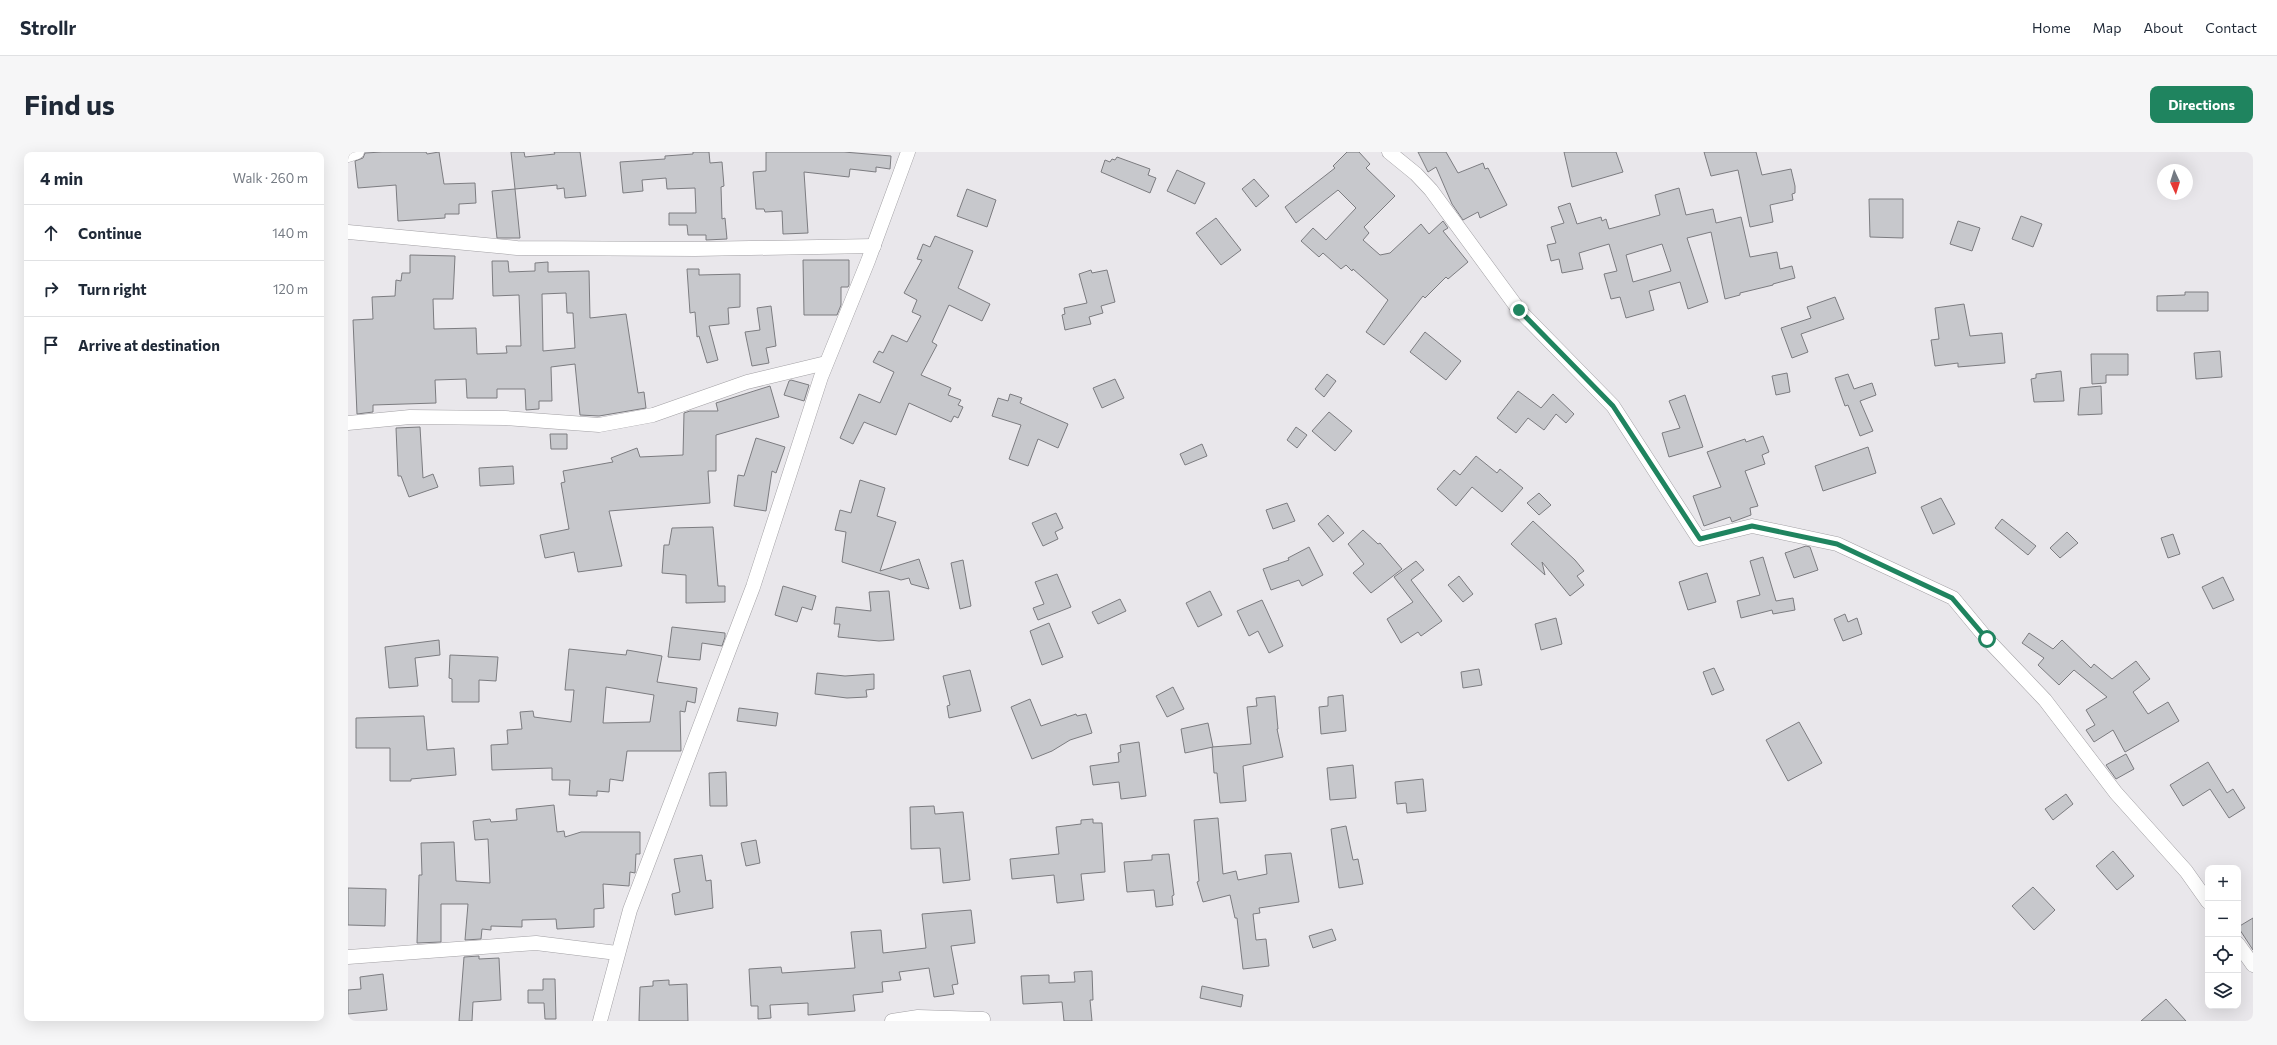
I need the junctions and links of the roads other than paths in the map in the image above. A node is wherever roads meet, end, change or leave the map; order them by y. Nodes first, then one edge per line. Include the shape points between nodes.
1 (357, 152) edge
2 (908, 152) edge
3 (1389, 152) edge
4 (348, 155) edge
5 (348, 232) edge
6 (874, 246) junction
7 (826, 363) junction
8 (348, 423) edge
9 (2207, 901) edge
10 (2241, 948) edge
11 (617, 953) junction
12 (348, 957) edge
13 (2253, 965) edge
14 (983, 1019) dead end
15 (600, 1021) edge
16 (892, 1021) edge

1 - 4 street
2 - 6 street
3 - 9 street via 1431,190 1519,310 1613,406 1700,539 1752,526 1821,540 1837,544 1952,598 2045,700 2116,793 2186,871
5 - 6 street via 517,248
6 - 7 street
7 - 8 street via 747,382 653,415 599,425 505,418 410,417
7 - 11 street via 753,587 630,910
10 - 13 street
11 - 12 street via 536,943
11 - 15 street
14 - 16 street via 918,1017

